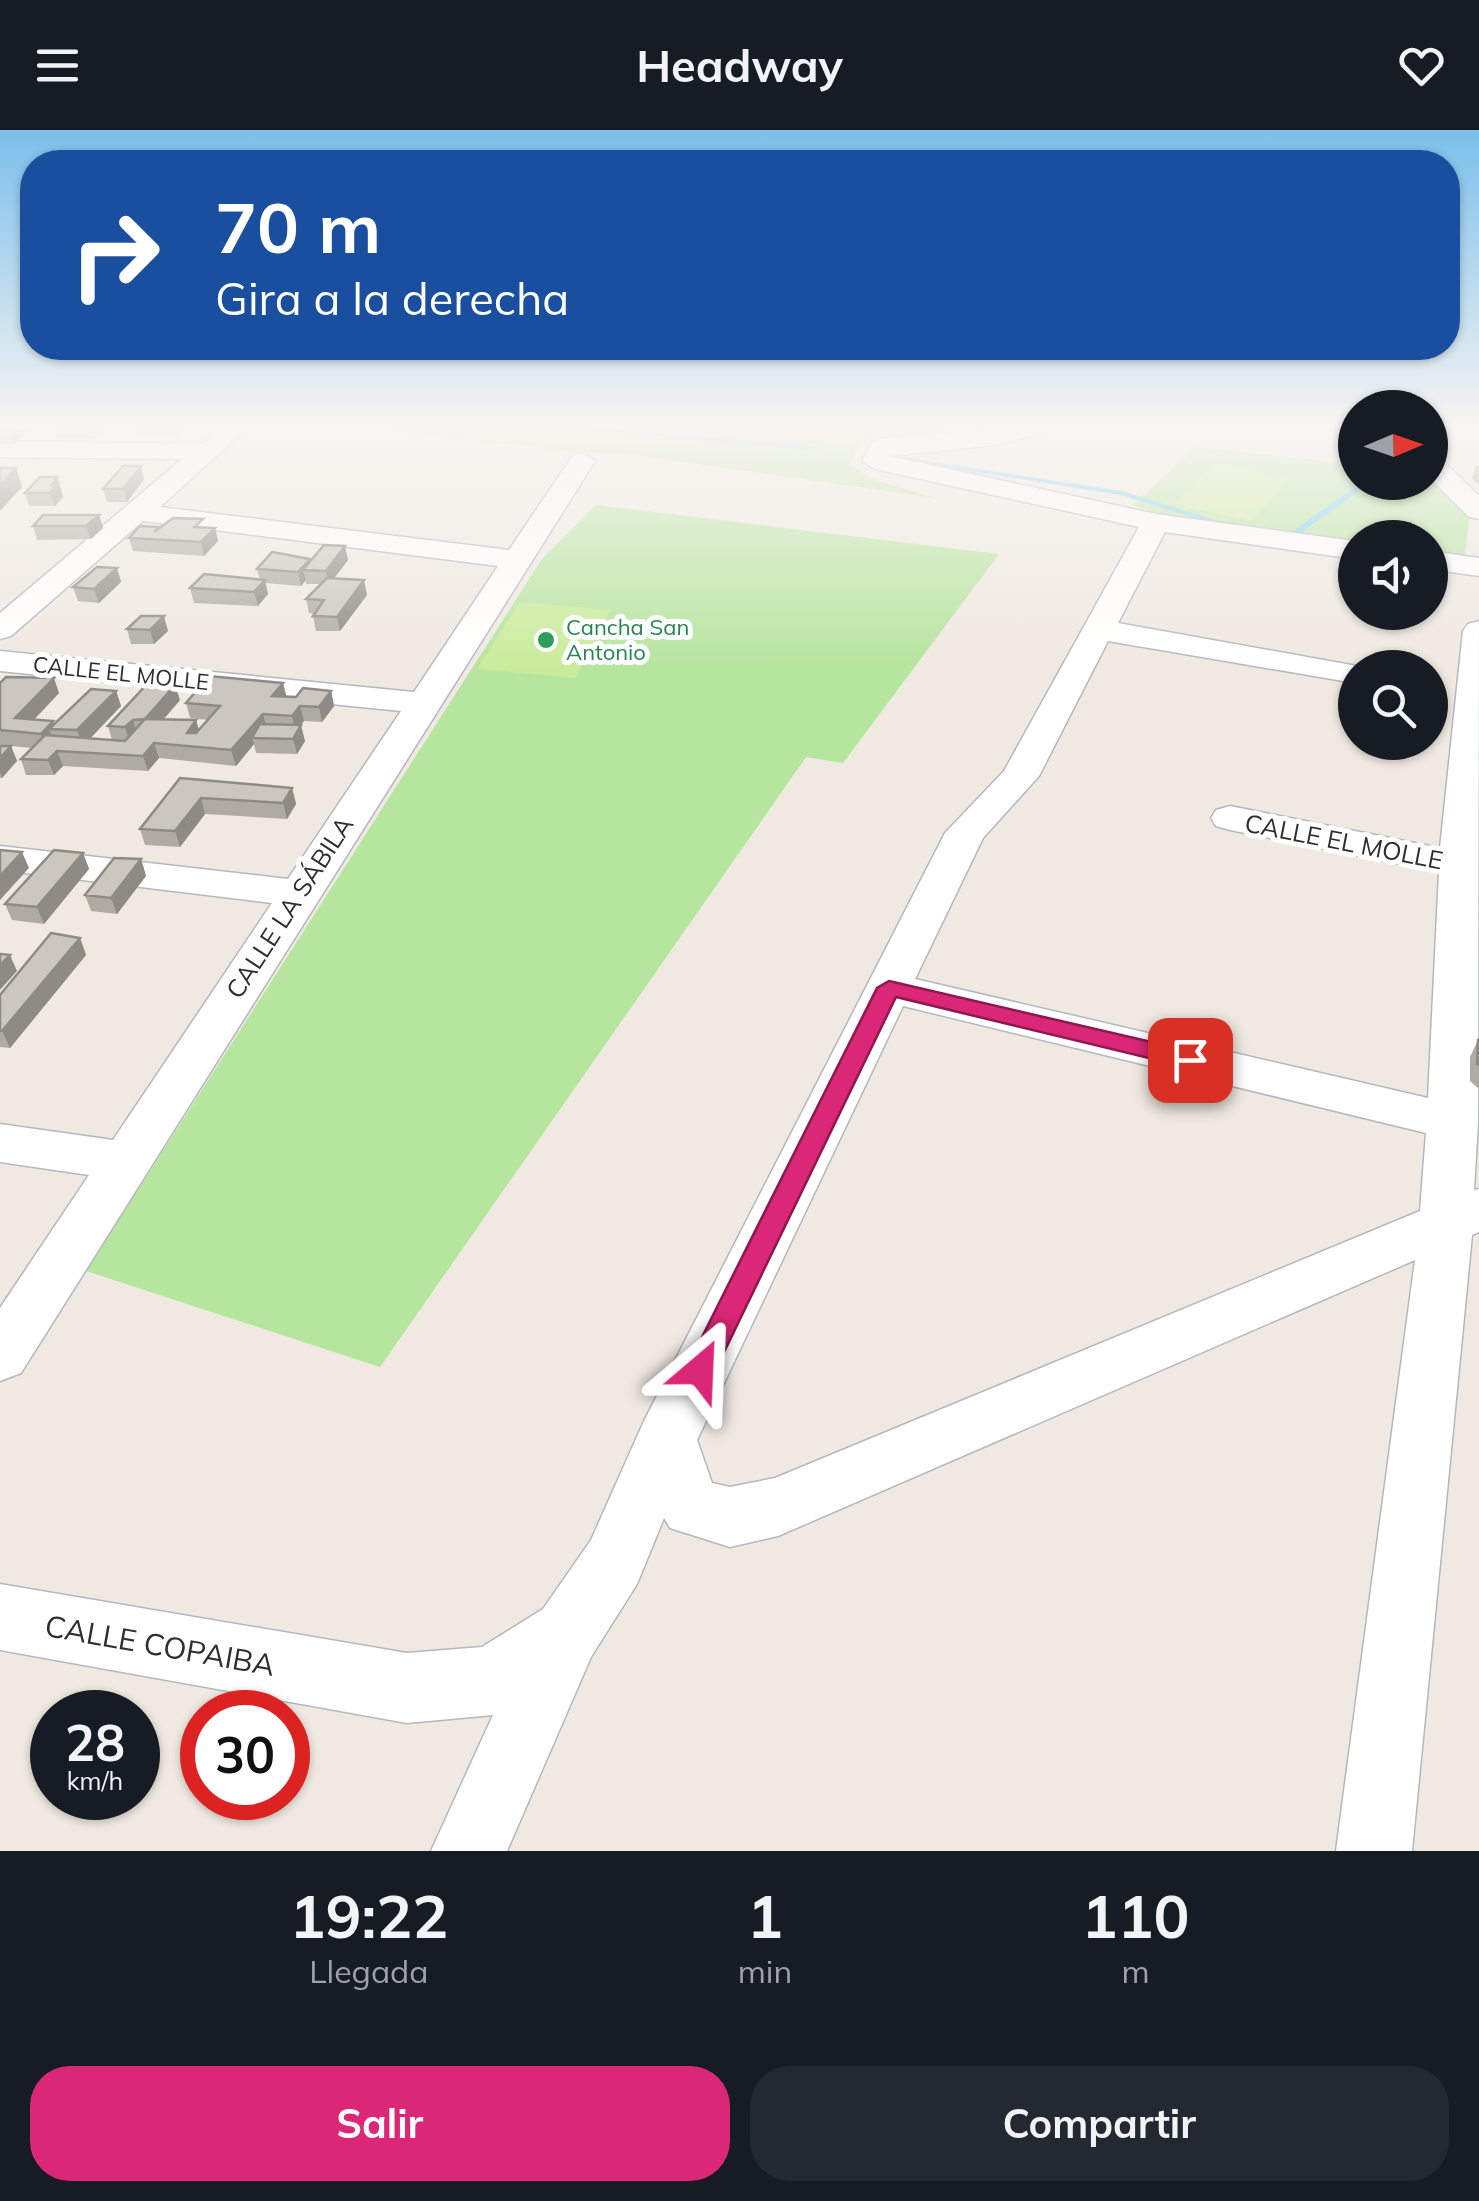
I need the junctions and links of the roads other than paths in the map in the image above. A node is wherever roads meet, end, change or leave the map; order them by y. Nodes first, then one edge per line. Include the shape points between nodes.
1 (139, 508) edge
2 (552, 508) edge
3 (1093, 508) edge
4 (135, 512) junction
5 (1156, 522) junction
6 (1338, 548) edge
7 (520, 560) junction
8 (1448, 563) edge
9 (1479, 567) edge
10 (0, 629) edge
11 (1100, 630) junction
12 (1479, 631) edge
13 (0, 662) edge
14 (1338, 669) edge
15 (1464, 691) edge
16 (421, 703) junction
17 (1230, 818) dead end
18 (0, 858) edge
19 (1458, 864) junction
20 (298, 893) junction
21 (889, 988) junction
22 (1453, 1122) junction
23 (0, 1143) edge
24 (124, 1161) junction
25 (1462, 1216) edge
26 (0, 1356) edge
27 (666, 1440) junction
28 (0, 1617) edge
29 (567, 1633) junction
30 (470, 1851) edge
31 (1374, 1851) edge

1 - 4 street
2 - 7 street, CALLE LA SÁBILA
3 - 5 street
4 - 7 street
4 - 10 street
5 - 6 street
5 - 11 street, CALLE COPAIBA
7 - 16 street, CALLE LA SÁBILA
8 - 9 street
11 - 14 street
11 - 21 street, CALLE COPAIBA via 1020,776 965,832
12 - 15 street
13 - 16 street, CALLE EL MOLLE
15 - 19 street
16 - 20 street, CALLE LA SÁBILA
17 - 19 street, CALLE EL MOLLE
18 - 20 street
19 - 22 street
20 - 24 street, CALLE LA SÁBILA
21 - 22 street
21 - 27 street, CALLE COPAIBA
22 - 25 street
23 - 24 street
24 - 26 street, CALLE LA SÁBILA
25 - 27 street via 778,1507 730,1517 692,1507
25 - 31 street
27 - 29 street, CALLE COPAIBA via 614,1562
28 - 29 street, CALLE COPAIBA via 407,1688 491,1681
29 - 30 street

